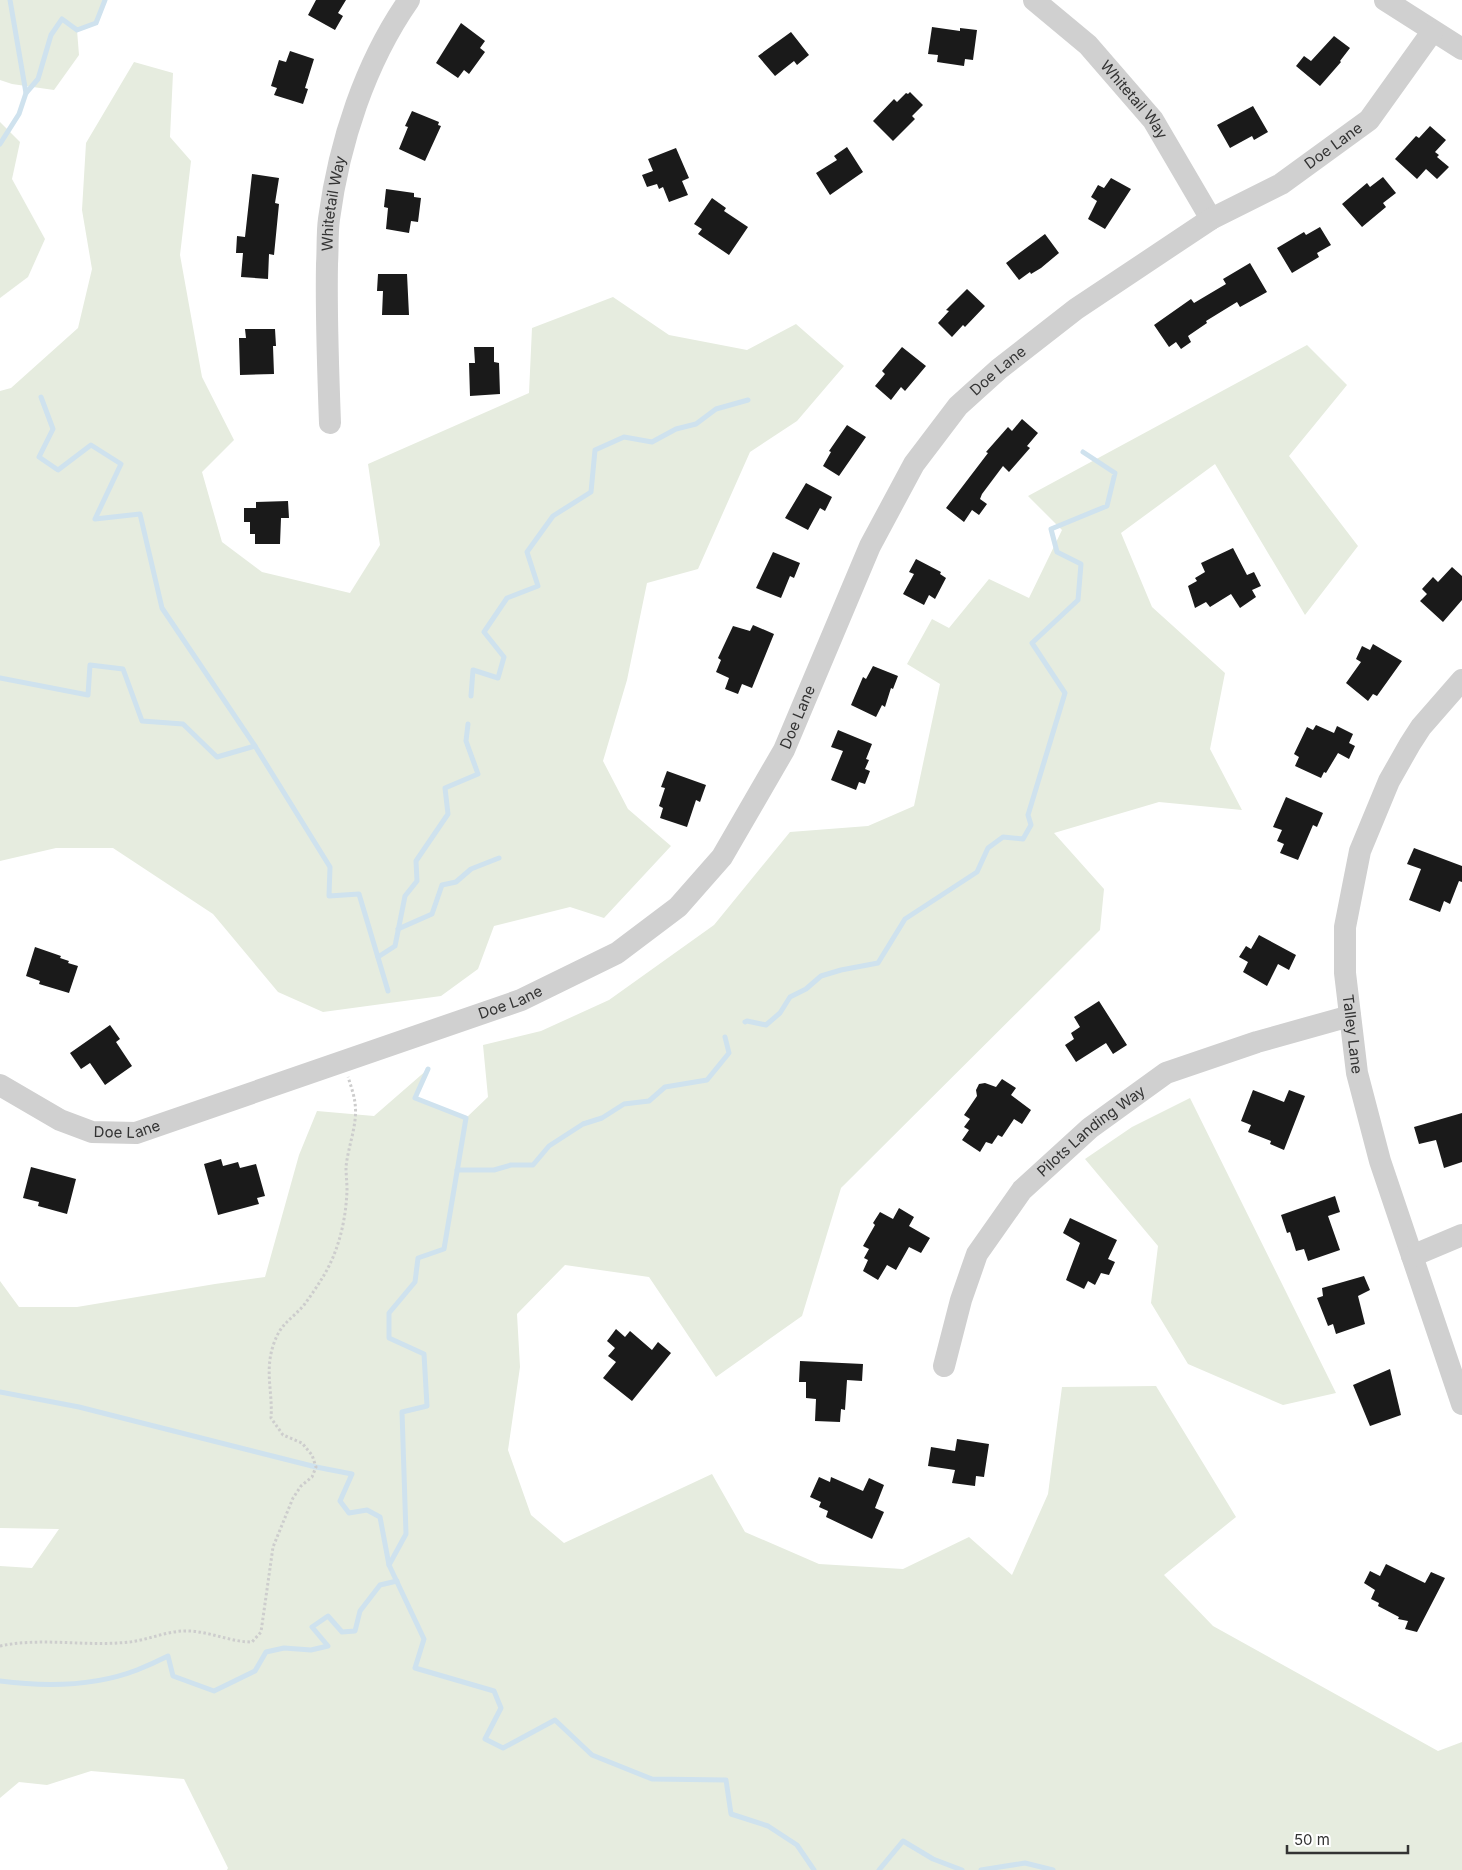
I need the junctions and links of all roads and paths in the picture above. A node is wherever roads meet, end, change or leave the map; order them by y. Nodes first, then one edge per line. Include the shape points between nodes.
1 (410, 0) edge
2 (1034, 0) edge
3 (1385, 0) edge
4 (1432, 32) junction
5 (1462, 49) edge
6 (1211, 219) junction
7 (330, 423) dead end
8 (1462, 680) edge
9 (1350, 1016) junction
10 (344, 1061) junction
11 (0, 1085) edge
12 (1462, 1235) edge
13 (1412, 1256) junction
14 (944, 1366) dead end
15 (1462, 1404) edge
16 (0, 1646) edge

1 - 7 street, Whitetail Way via 362,87 340,155 329,219 326,318
2 - 6 street, Whitetail Way via 1088,45 1153,120
3 - 4 street
4 - 5 street
4 - 6 street, Doe Lane via 1369,120 1281,184
6 - 10 street, Doe Lane via 1076,309 999,369 958,406 914,464 870,546 784,750 722,857 678,907 617,953 521,1000
8 - 9 street, Talley Lane via 1410,744 1388,781 1360,851 1345,927 1345,973
9 - 13 street, Talley Lane via 1357,1073 1380,1161
9 - 14 street, Pilots Landing Way via 1257,1042 1166,1074 1090,1128 1022,1190 977,1254
10 - 11 street, Doe Lane via 136,1133 92,1132 60,1120
10 - 16 path via 356,1104 346,1167 343,1226 330,1265 303,1306 281,1327 269,1363 271,1418 283,1435 302,1444 312,1455 316,1467 312,1477 293,1498 273,1547 261,1632 252,1642 188,1631 131,1642
12 - 13 street
13 - 15 street, Talley Lane

